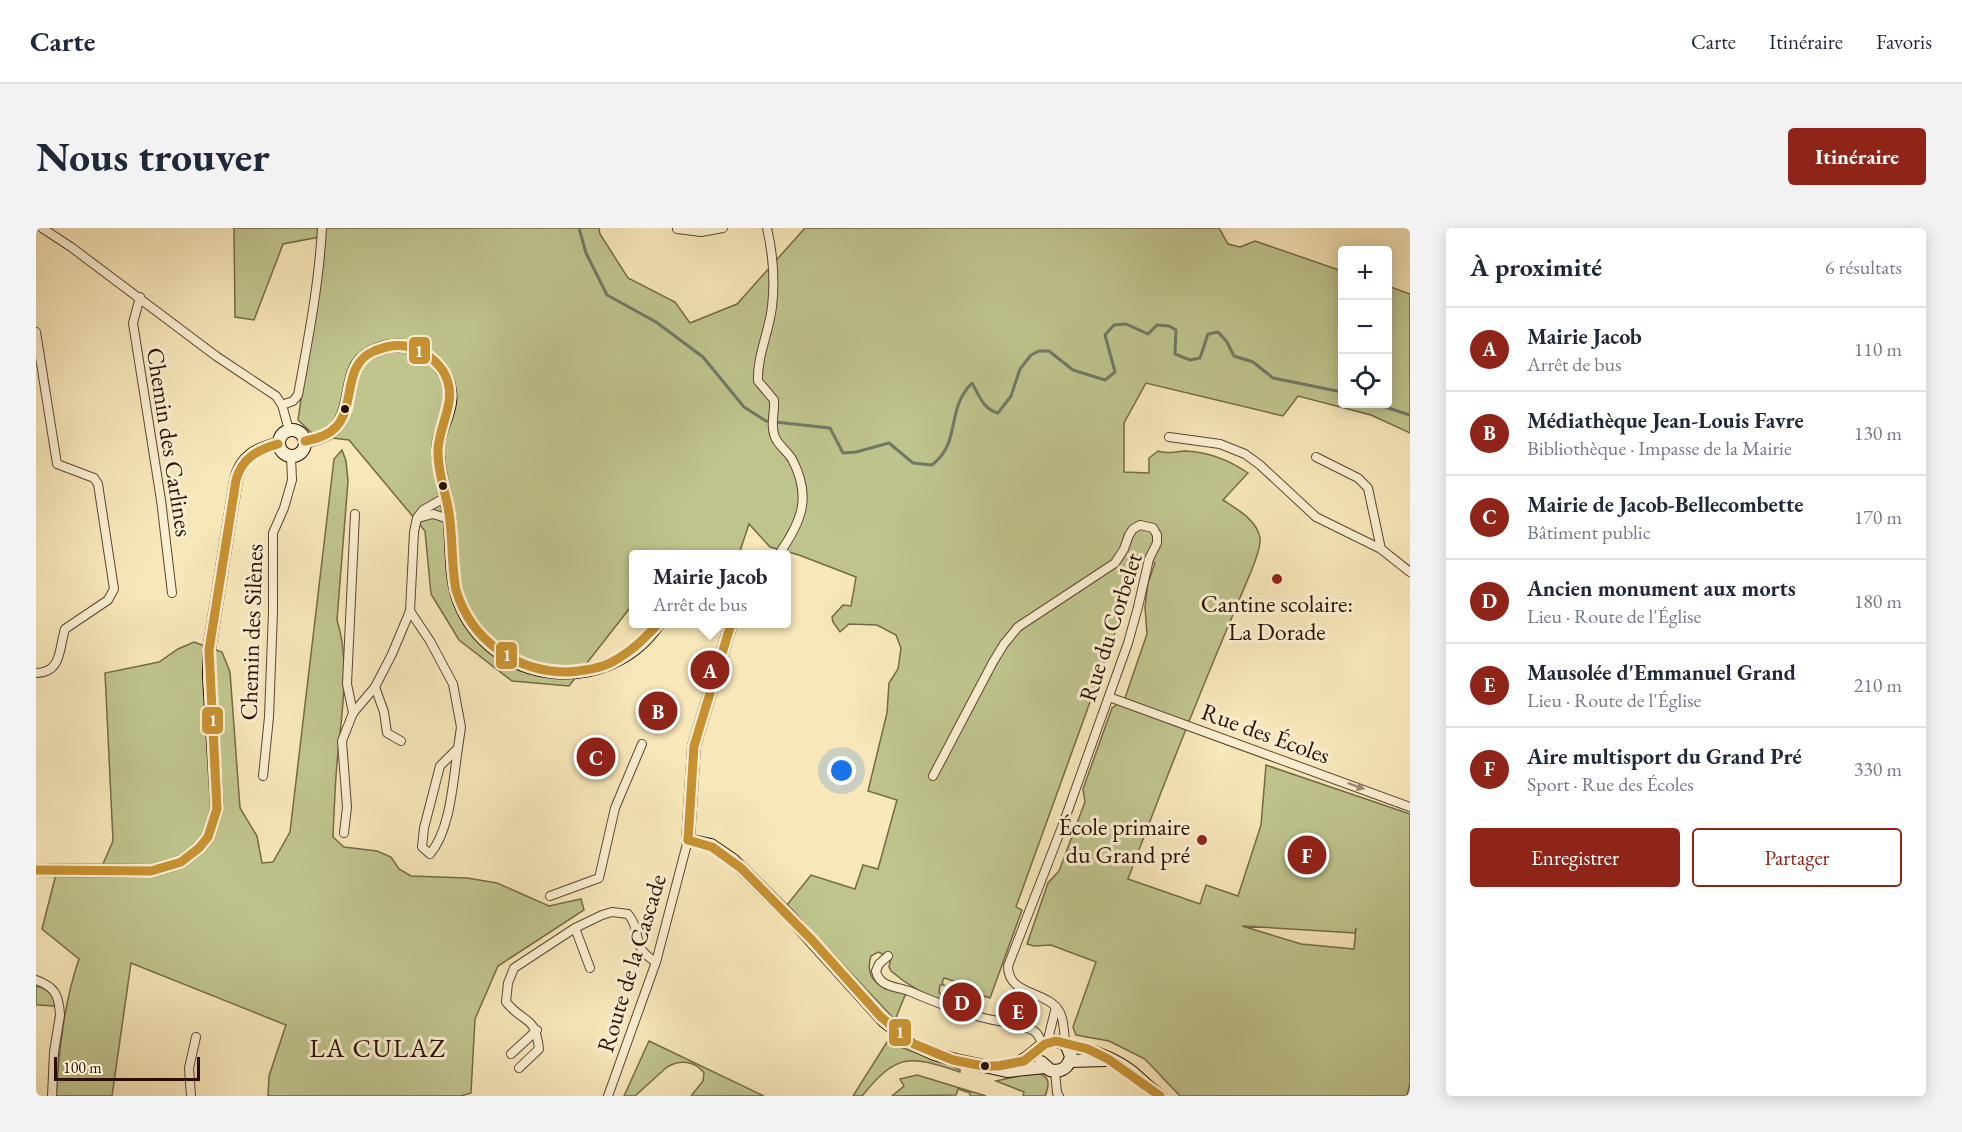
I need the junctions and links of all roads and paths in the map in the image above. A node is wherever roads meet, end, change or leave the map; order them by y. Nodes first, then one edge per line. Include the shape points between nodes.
1 (42, 228) edge
2 (322, 228) edge
3 (723, 228) edge
4 (767, 228) edge
5 (677, 229) edge
6 (140, 297) junction
7 (36, 332) edge
8 (282, 405) junction
9 (289, 430) junction
10 (1169, 436) dead end
11 (305, 441) junction
12 (278, 444) junction
13 (291, 456) junction
14 (1316, 457) dead end
15 (446, 496) junction
16 (355, 514) dead end
17 (417, 518) junction
18 (449, 519) junction
19 (1381, 549) junction
20 (783, 550) edge
21 (1410, 573) edge
22 (172, 593) dead end
23 (410, 611) junction
24 (655, 628) edge
25 (730, 628) edge
26 (36, 673) edge
27 (375, 687) junction
28 (1109, 697) junction
29 (353, 713) junction
30 (401, 741) dead end
31 (642, 744) dead end
32 (458, 748) junction
33 (263, 776) dead end
34 (933, 776) dead end
35 (1410, 807) edge
36 (344, 833) dead end
37 (688, 840) junction
38 (36, 870) edge
39 (550, 896) dead end
40 (575, 928) junction
41 (888, 957) dead end
42 (656, 962) junction
43 (590, 968) dead end
44 (36, 980) edge
45 (1056, 1007) junction
46 (537, 1030) junction
47 (196, 1037) dead end
48 (1066, 1044) junction
49 (1045, 1045) junction
50 (511, 1054) dead end
51 (1070, 1061) junction
52 (1113, 1061) junction
53 (993, 1066) junction
54 (519, 1068) dead end
55 (1050, 1069) junction
56 (52, 1096) edge
57 (191, 1096) edge
58 (608, 1096) edge
59 (1059, 1096) edge
60 (1160, 1096) edge

1 - 6 street
2 - 8 street via 297,395
3 - 5 street via 701,232
4 - 20 street via 774,267 772,308 758,381 774,400 775,438 801,478 803,499 793,534
6 - 8 street via 276,396
6 - 22 street, Chemin des Carlines via 133,323
7 - 26 street via 57,464 98,483 114,589 108,600 64,629 55,667
8 - 9 street
9 - 11 street via 297,430
9 - 12 street via 282,433
10 - 19 street via 1220,444 1245,454 1316,517
11 - 13 street via 302,452
11 - 15 street via 322,437 340,422 355,368 365,356 396,345 419,350 437,363 450,389 449,411 438,449
12 - 13 street via 281,451
12 - 38 street via 249,455 236,480 210,650 218,809 208,837 181,862 151,871
13 - 33 street, Chemin des Silènes via 292,480 273,532 269,717
14 - 19 street via 1358,478 1368,488
15 - 17 street
15 - 18 street
16 - 29 street via 347,684
17 - 18 street via 432,514
17 - 23 street
18 - 24 street via 452,569 462,608 481,636 514,661 560,673 595,668 639,646
19 - 21 street
23 - 27 street
23 - 32 street via 453,684 461,728
25 - 37 street via 694,746
27 - 29 street
27 - 30 street via 387,733
28 - 34 street, Rue du Corbelet via 1136,617 1149,558 1157,543 1157,535 1148,526 1133,529 1115,563 1018,627 993,662
28 -> 35 street, Rue des Écoles
28 - 45 street, Rue du Corbelet via 1008,966 1016,986
29 - 36 street via 342,741 348,807
31 - 39 street via 615,808 598,878
32 - 32 street via 440,766 424,828 422,847 430,854 438,844 450,803
37 - 42 street, Route de la Cascade
37 - 53 street via 711,845 733,860 897,1033 934,1054
40 - 42 street via 612,912 628,914 636,927 640,949
40 - 43 street
40 - 46 street via 514,968 508,983 506,1002
41 - 49 street via 876,971 887,985 979,1017 1032,1030
42 - 58 street, Route de la Cascade
44 - 56 street via 56,992 60,1004
45 - 48 street via 1062,1014
45 - 49 street
46 - 50 street
46 - 54 street via 539,1049
47 - 57 street via 189,1068
48 - 49 street via 1053,1041
48 - 51 street
48 - 52 street
49 - 53 street via 1014,1065
49 - 55 street via 1040,1058
51 - 52 street
51 - 55 street via 1065,1068
52 - 60 street
53 - 55 street via 1007,1071
55 - 59 street

